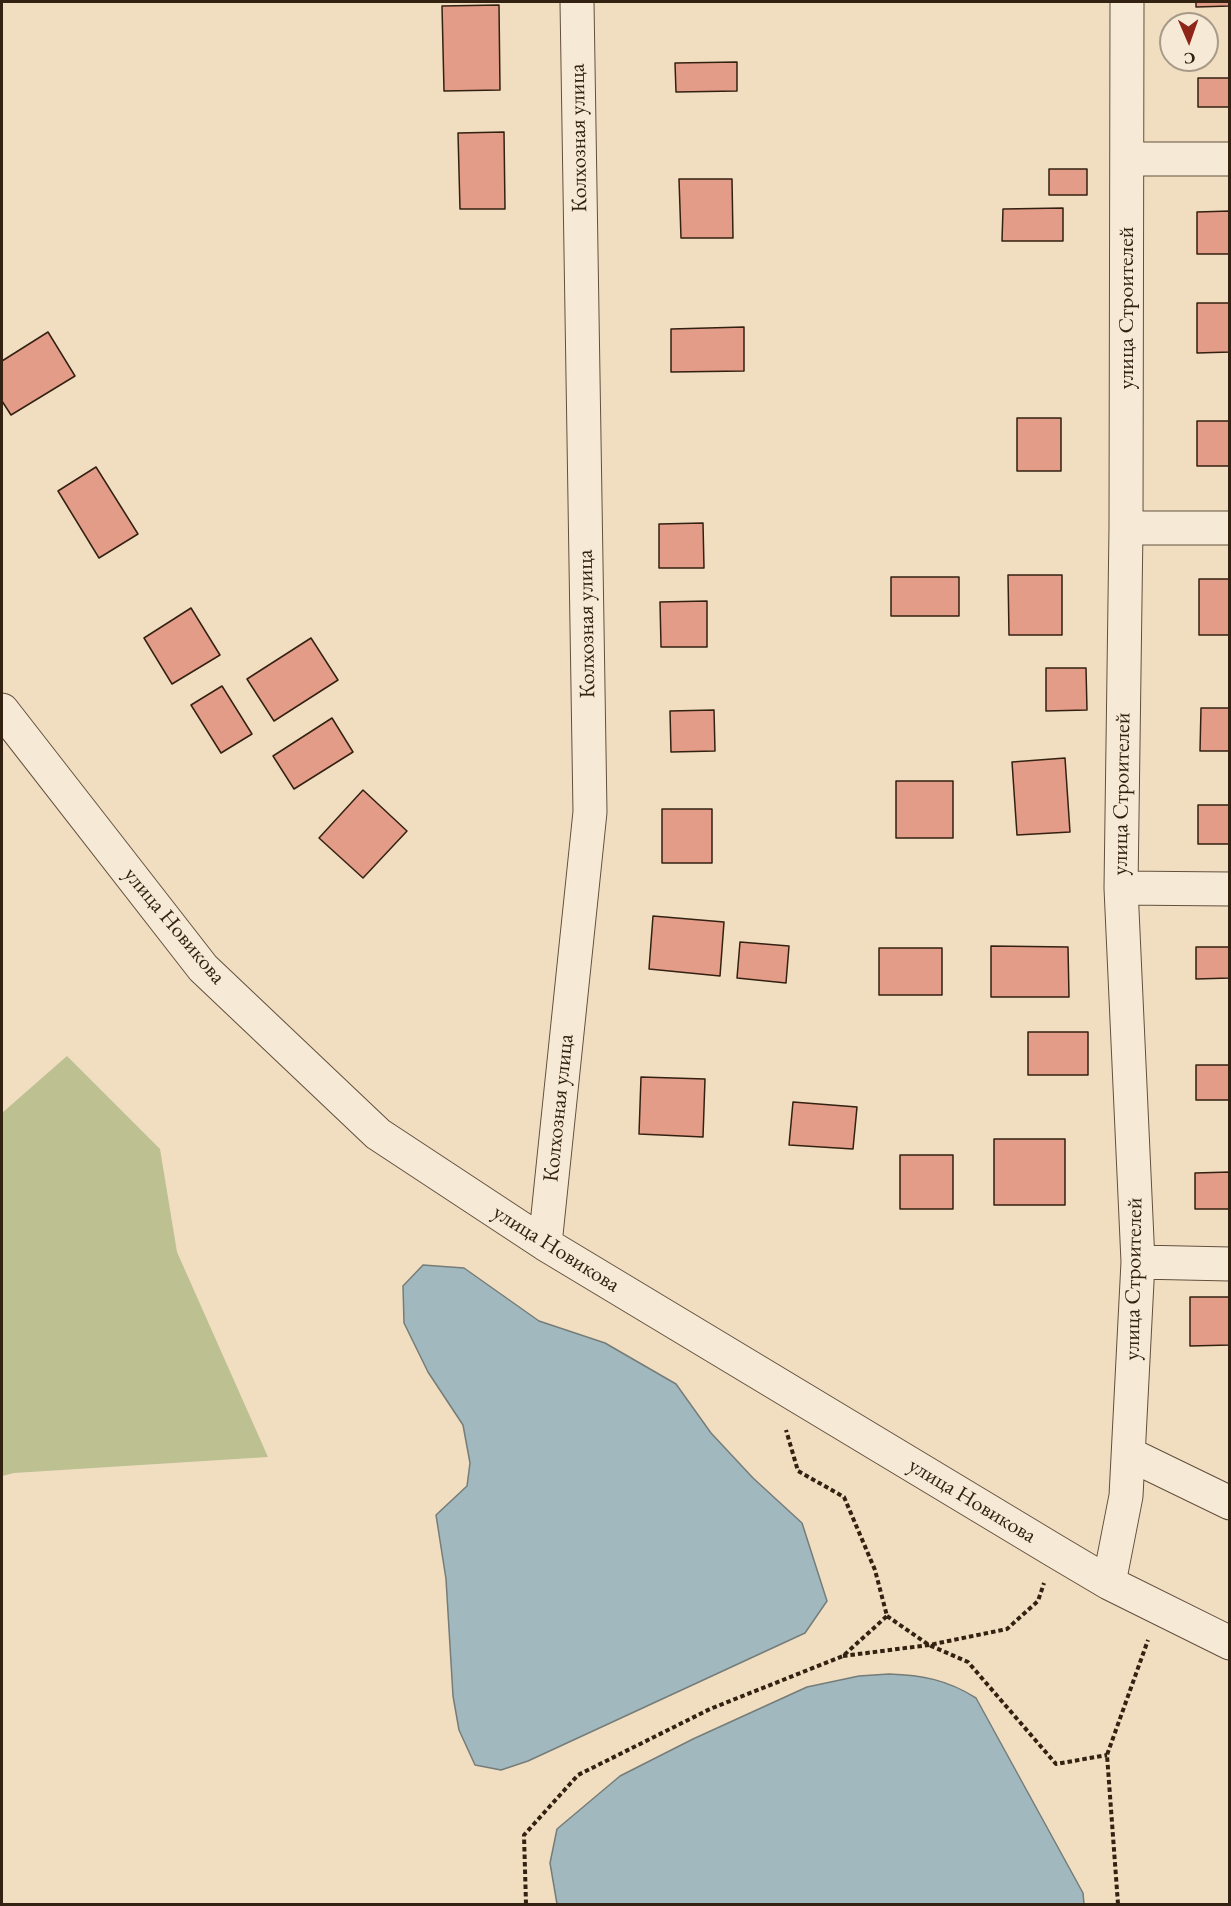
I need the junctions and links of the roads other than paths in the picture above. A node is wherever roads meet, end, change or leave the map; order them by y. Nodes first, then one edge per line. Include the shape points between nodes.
1 (577, 2) edge
2 (1127, 2) edge
3 (1127, 159) junction
4 (1230, 159) edge
5 (1125, 528) junction
6 (1230, 528) edge
7 (2, 710) edge
8 (1121, 888) junction
9 (1230, 889) edge
10 (545, 1244) junction
11 (1138, 1262) junction
12 (1230, 1264) edge
13 (1129, 1454) junction
14 (1230, 1503) edge
15 (1109, 1583) junction
16 (1230, 1643) edge

1 - 10 street, Колхозная улица via 590,812
2 - 3 street, улица Строителей
3 - 4 street
3 - 5 street, улица Строителей
5 - 6 street
5 - 8 street, улица Строителей
7 - 10 street, улица Новикова via 203,968 378,1134
8 - 9 street
8 - 11 street, улица Строителей
10 - 15 street, улица Новикова
11 - 12 street
11 - 13 street, улица Строителей
13 - 14 street
13 - 15 street, улица Строителей via 1126,1496
15 - 16 street, улица Новикова

